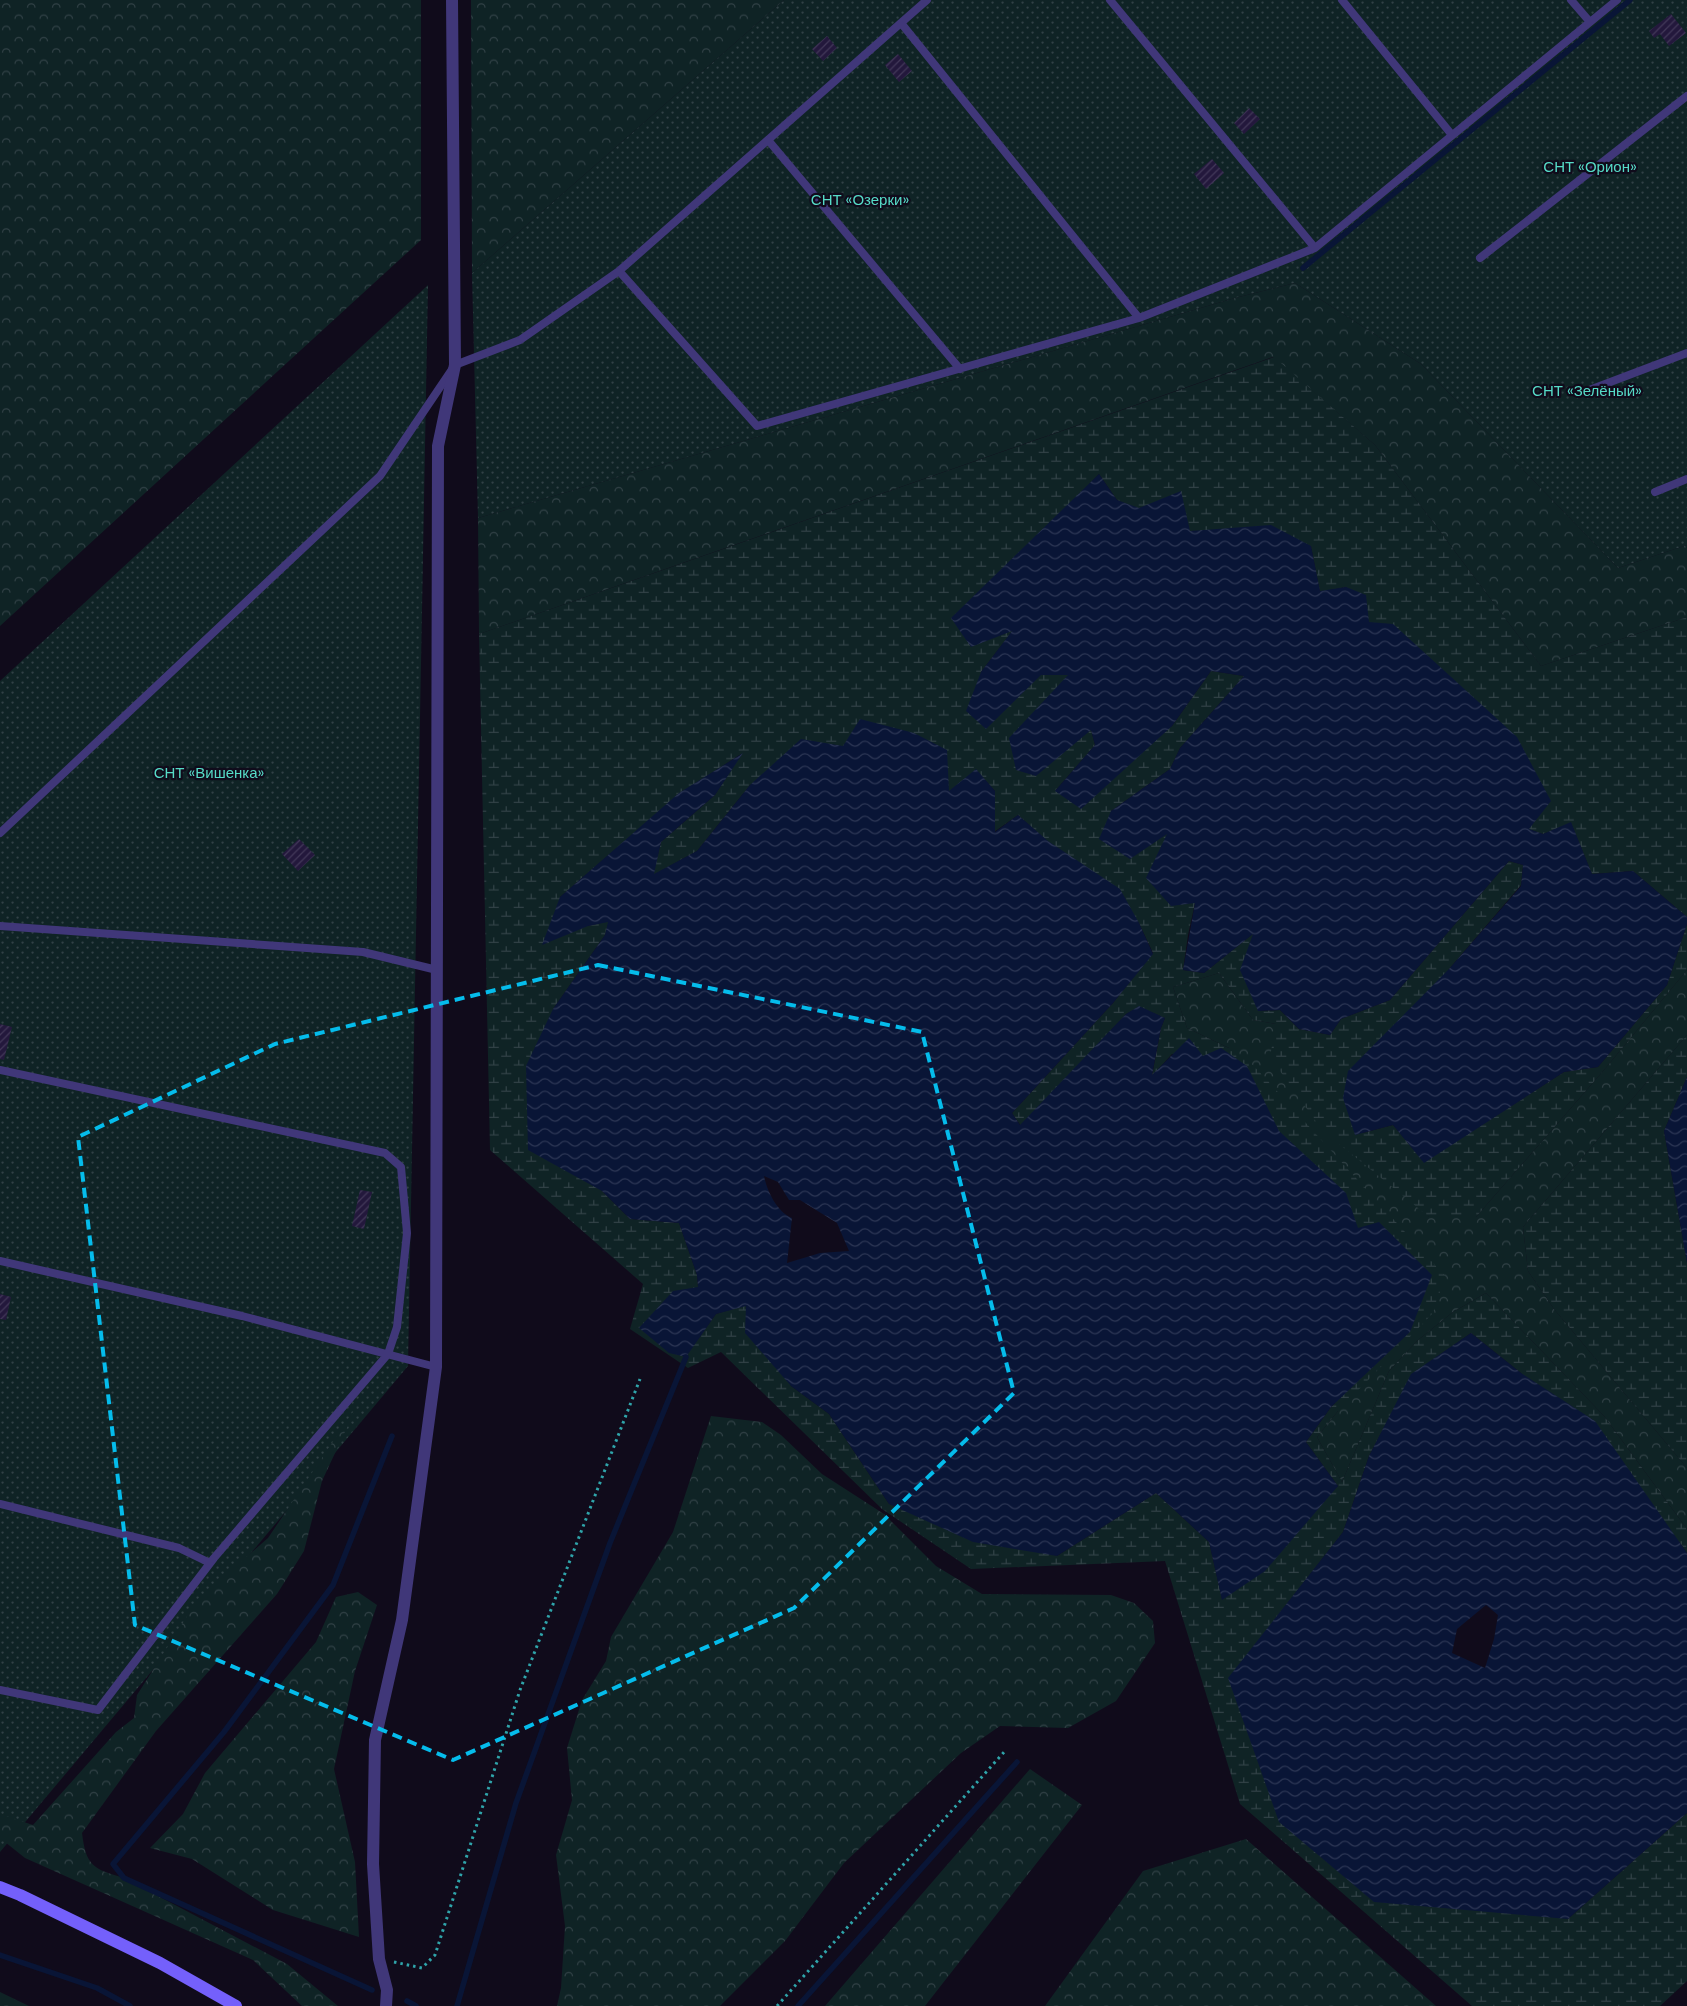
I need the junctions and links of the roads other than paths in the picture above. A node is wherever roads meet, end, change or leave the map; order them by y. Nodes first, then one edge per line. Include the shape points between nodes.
1 (452, 0) edge
2 (927, 0) edge
3 (1110, 0) edge
4 (1342, 0) edge
5 (1571, 0) edge
6 (1617, 0) edge
7 (1590, 22) junction
8 (901, 23) junction
9 (1687, 96) edge
10 (1452, 135) junction
11 (768, 140) junction
12 (1315, 248) junction
13 (1480, 258) dead end
14 (619, 271) junction
15 (1139, 318) junction
16 (1687, 353) edge
17 (455, 365) junction
18 (960, 369) junction
19 (1584, 392) dead end
20 (1687, 479) edge
21 (1655, 492) dead end
22 (0, 832) edge
23 (0, 926) edge
24 (437, 970) junction
25 (0, 1070) edge
26 (0, 1261) edge
27 (388, 1354) junction
28 (436, 1367) junction
29 (0, 1504) edge
30 (210, 1563) junction
31 (0, 1690) edge
32 (0, 1887) edge
33 (236, 2006) edge
34 (386, 2006) edge

1 - 17 street
2 - 8 lane
3 - 12 lane
4 - 10 lane
5 - 7 lane
6 - 7 lane
7 - 10 lane
8 - 11 lane
8 - 15 lane
9 - 13 lane
10 - 12 lane
11 - 14 lane
11 - 18 lane
12 - 15 lane
14 - 17 lane via 520,340
14 - 18 lane via 757,426
15 - 18 lane
16 - 19 lane
17 - 22 lane via 380,476
17 - 24 street via 438,446
20 - 21 lane
23 - 24 lane via 363,952
24 - 28 street
25 - 27 lane via 385,1153 401,1166 407,1233 398,1327
26 - 27 lane via 242,1316
27 - 28 lane
27 - 30 lane
28 - 34 street via 402,1620 375,1740 373,1864 379,1958 387,1990
29 - 30 lane via 179,1548
30 - 31 lane via 98,1710
32 - 33 street via 160,1963

